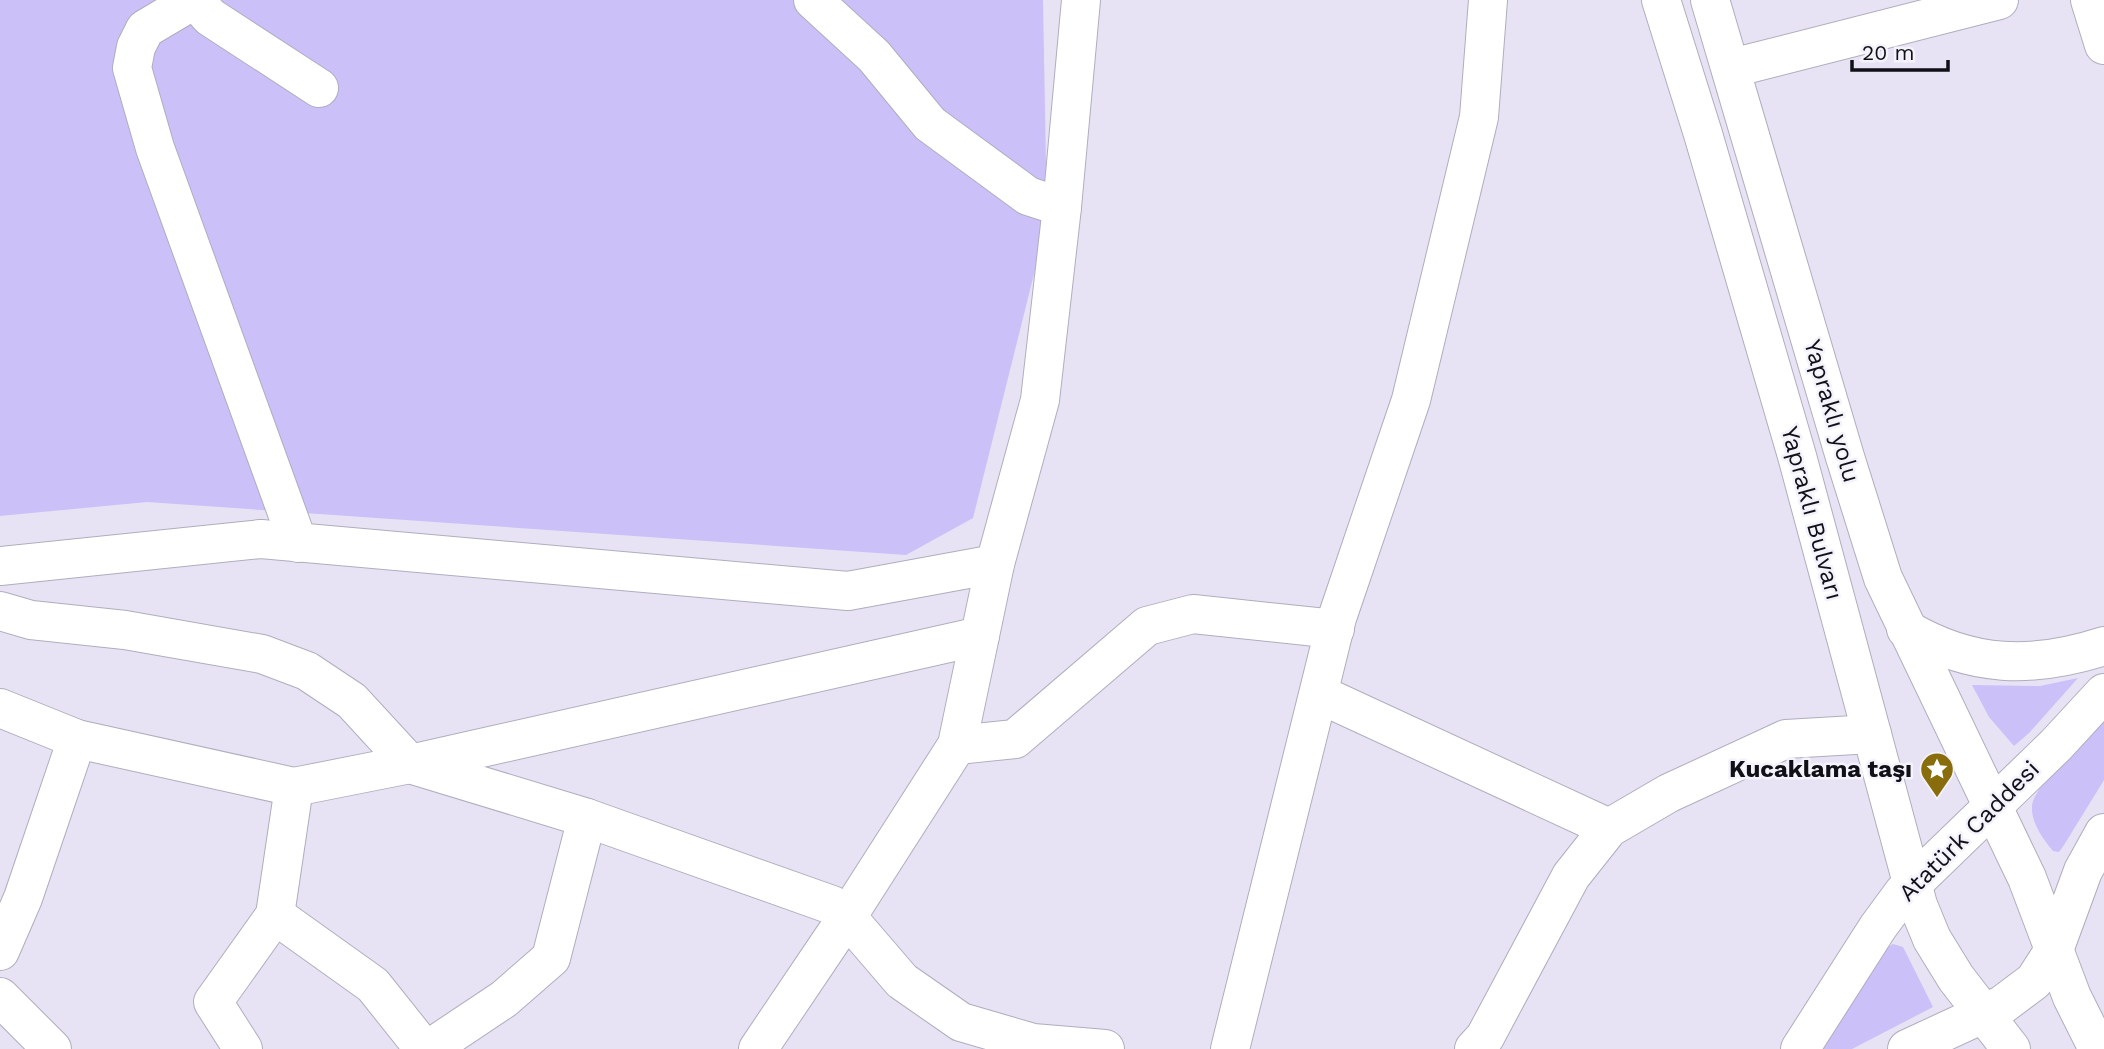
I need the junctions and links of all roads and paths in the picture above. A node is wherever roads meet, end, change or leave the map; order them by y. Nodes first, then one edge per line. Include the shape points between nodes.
1 (195, 0) edge
2 (813, 0) edge
3 (1081, 0) edge
4 (1488, 0) edge
5 (1661, 0) edge
6 (1710, 0) edge
7 (1999, 0) edge
8 (2090, 0) edge
9 (2104, 45) edge
10 (1732, 68) junction
11 (319, 88) dead end
12 (1062, 207) junction
13 (298, 543) junction
14 (995, 564) junction
15 (0, 566) edge
16 (0, 611) edge
17 (1335, 629) junction
18 (1906, 629) junction
19 (980, 636) junction
20 (2104, 646) edge
21 (2104, 693) edge
22 (1319, 694) junction
23 (0, 708) edge
24 (1872, 734) junction
25 (77, 739) junction
26 (957, 745) junction
27 (410, 764) junction
28 (294, 788) junction
29 (1992, 807) junction
30 (587, 818) junction
31 (1609, 828) junction
32 (2104, 833) edge
33 (1912, 883) junction
34 (275, 915) junction
35 (847, 917) junction
36 (2054, 950) junction
37 (0, 951) edge
38 (0, 997) edge
39 (1984, 1013) junction
40 (1486, 1045) edge
41 (1032, 1046) edge
42 (52, 1049) edge
43 (243, 1049) edge
44 (426, 1049) edge
45 (758, 1049) edge
46 (1105, 1049) edge
47 (1230, 1049) edge
48 (1800, 1049) edge
49 (1907, 1049) edge
50 (2011, 1049) edge
51 (2098, 1049) edge

1 - 11 street via 210,17
1 - 13 street via 145,29 132,68 155,148
2 - 12 street via 874,56 930,124 1028,196
3 - 12 street
4 - 17 street via 1479,117 1418,373
5 - 24 street, Yapraklı Bulvarı via 1789,429
6 - 10 street, Yapraklı yolu
7 - 10 street
8 - 9 street
10 - 18 street, Yapraklı yolu via 1845,457 1883,578
12 - 14 street via 1040,400
13 - 14 street via 848,591
13 - 15 street via 261,539
14 - 19 street
16 - 27 street via 31,620 125,630 262,654 307,671 352,701
17 - 22 street
17 - 26 street via 1193,614 1147,626 1015,739
18 - 20 street via 1955,653 2002,662 2053,660
18 - 29 street, Yapraklı yolu
19 - 26 street
19 - 27 street
21 - 29 street, Atatürk Caddesi
22 - 31 street
22 - 47 street
23 - 25 street
24 - 31 street via 1786,739 1669,793
24 - 33 street, Yapraklı Bulvarı
25 - 28 street
25 - 37 street via 23,898
26 - 35 street
27 - 28 street
27 - 30 street
28 - 34 street
29 - 33 street, Atatürk Caddesi
29 - 36 street
30 - 35 street via 832,905
30 - 44 street via 551,958 504,999
31 - 40 street via 1571,876
32 - 36 street via 2083,871
33 - 39 street, Yapraklı Bulvarı via 1932,939
33 - 48 street, Atatürk Caddesi via 1878,927
34 - 43 street via 213,1002
34 - 44 street via 373,985
35 - 41 street via 902,981 961,1022
35 - 45 street
36 - 39 street via 2019,995
36 - 51 street
38 - 42 street
39 - 49 street
39 - 50 street, Yapraklı Bulvarı
41 - 46 street

